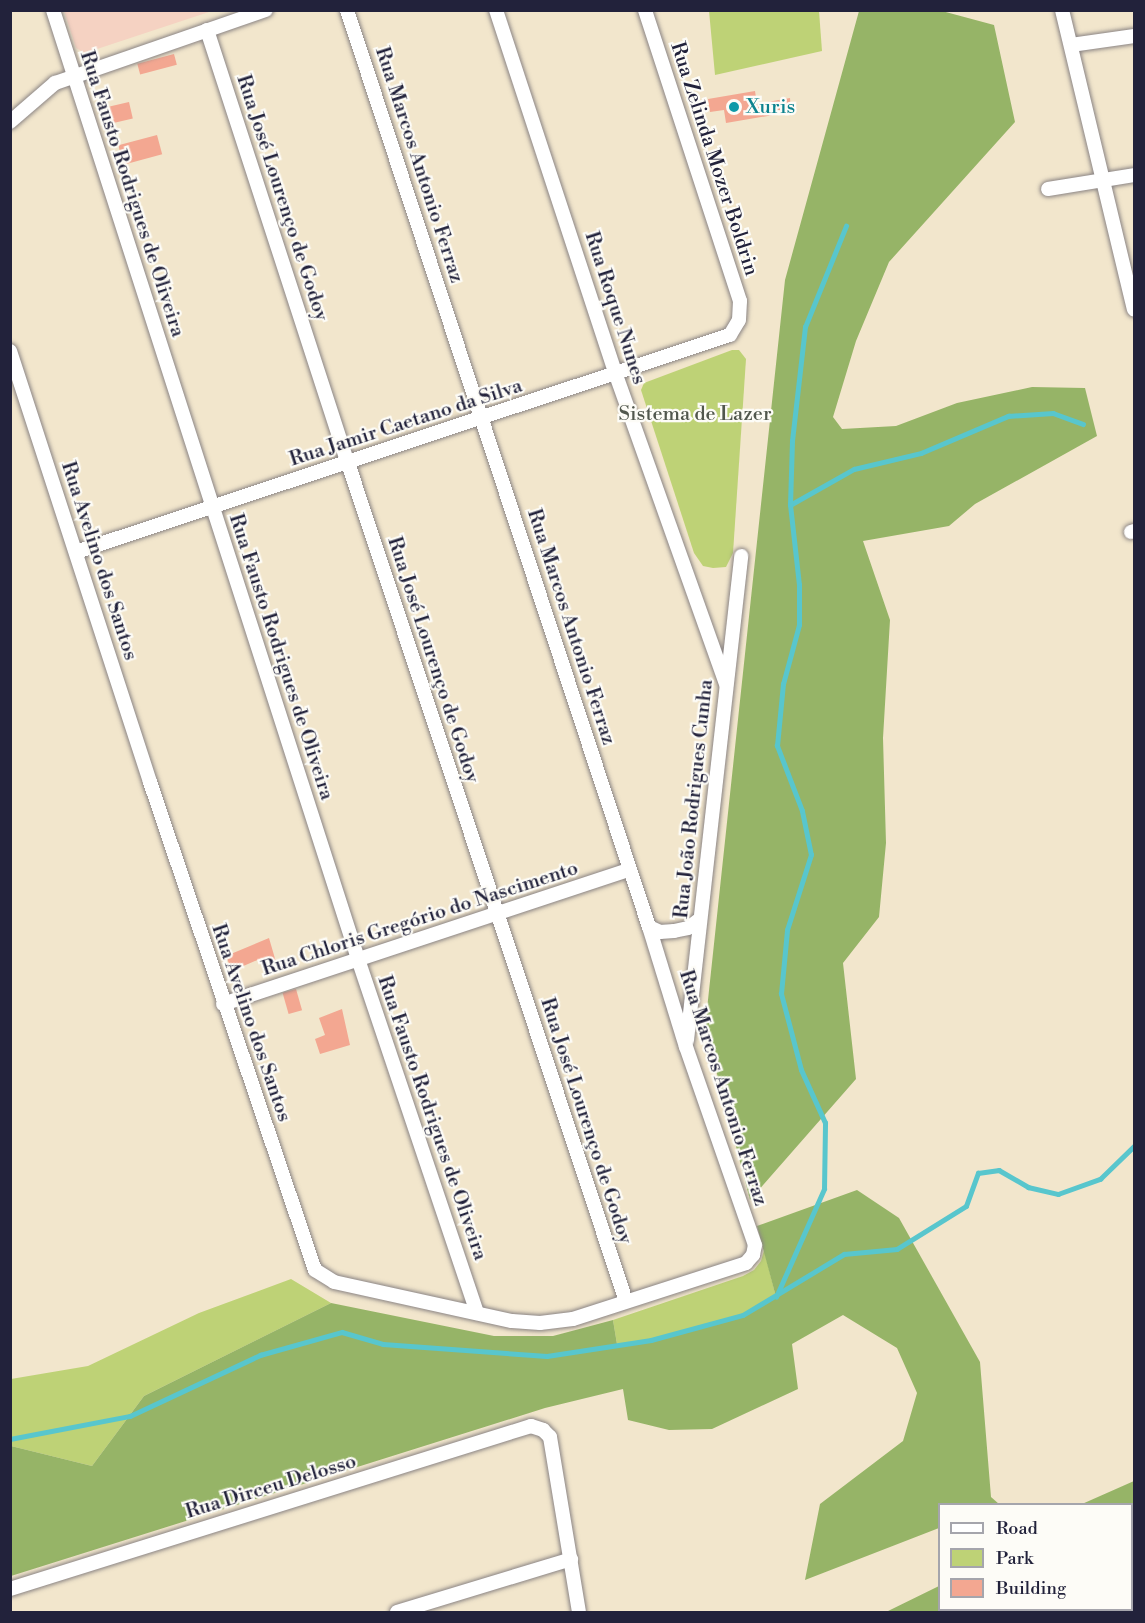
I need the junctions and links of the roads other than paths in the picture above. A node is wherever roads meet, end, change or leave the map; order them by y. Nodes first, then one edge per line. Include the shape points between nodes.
1 (53, 10) edge
2 (266, 10) edge
3 (347, 10) edge
4 (496, 10) edge
5 (645, 10) edge
6 (1062, 10) edge
7 (207, 30) junction
8 (1134, 36) edge
9 (1071, 45) junction
10 (74, 75) junction
11 (10, 122) edge
12 (1134, 175) edge
13 (1103, 180) junction
14 (1048, 189) dead end
15 (1134, 302) edge
16 (739, 320) joint
17 (10, 351) edge
18 (616, 375) junction
19 (482, 417) junction
20 (348, 463) junction
21 (212, 507) junction
22 (76, 552) junction
23 (741, 556) dead end
24 (726, 684) junction
25 (629, 870) junction
26 (496, 914) junction
27 (700, 919) junction
28 (649, 927) junction
29 (358, 959) junction
30 (224, 1004) junction
31 (686, 1047) junction
32 (753, 1255) joint
33 (626, 1301) junction
34 (477, 1313) junction
35 (571, 1559) junction
36 (10, 1589) edge
37 (397, 1612) edge
38 (579, 1612) edge

1 - 10 street, Rua Fausto Rodrigues de Oliveira
2 - 7 street
3 - 19 street, Rua Marcos Antonio Ferraz
4 - 18 street, Rua Roque Nunes
5 - 16 street, Rua Zelinda Mozer Boldrin via 740,301
6 - 9 street
7 - 10 street
7 - 20 street, Rua José Lourenço de Godoy
8 - 9 street
9 - 13 street
10 - 11 street via 55,83
10 - 21 street, Rua Fausto Rodrigues de Oliveira
12 - 13 street
13 - 14 street
13 - 15 street
16 - 18 street, Rua Jamir Caetano da Silva via 730,336
17 - 22 street, Rua Avelino dos Santos
18 - 19 street, Rua Jamir Caetano da Silva
18 - 24 street, Rua Roque Nunes
19 - 20 street, Rua Jamir Caetano da Silva
19 - 25 street, Rua Marcos Antonio Ferraz
20 - 21 street, Rua Jamir Caetano da Silva
20 - 26 street, Rua José Lourenço de Godoy
21 - 22 street, Rua Jamir Caetano da Silva
21 - 29 street, Rua Fausto Rodrigues de Oliveira
22 - 30 street, Rua Avelino dos Santos
23 - 24 street, Rua João Rodrigues Cunha
24 - 27 street, Rua João Rodrigues Cunha
25 - 26 street, Rua Chloris Gregório do Nascimento
25 - 28 street, Rua Marcos Antonio Ferraz
26 - 29 street, Rua Chloris Gregório do Nascimento
26 - 33 street, Rua José Lourenço de Godoy
27 - 28 street via 688,928 674,931 660,932
27 - 31 street, Rua João Rodrigues Cunha
28 - 31 street, Rua Marcos Antonio Ferraz
29 - 30 street, Rua Chloris Gregório do Nascimento
29 - 34 street, Rua Fausto Rodrigues de Oliveira
30 - 34 street, Rua Avelino dos Santos via 315,1270 334,1282
31 - 32 street, Rua Marcos Antonio Ferraz via 755,1245
32 - 33 street, Rua Avelino dos Santos via 746,1263
33 - 34 street, Rua Avelino dos Santos via 573,1319 540,1323
35 - 36 street, Rua Dirceu Delosso via 550,1437 531,1426
35 - 37 street
35 - 38 street

